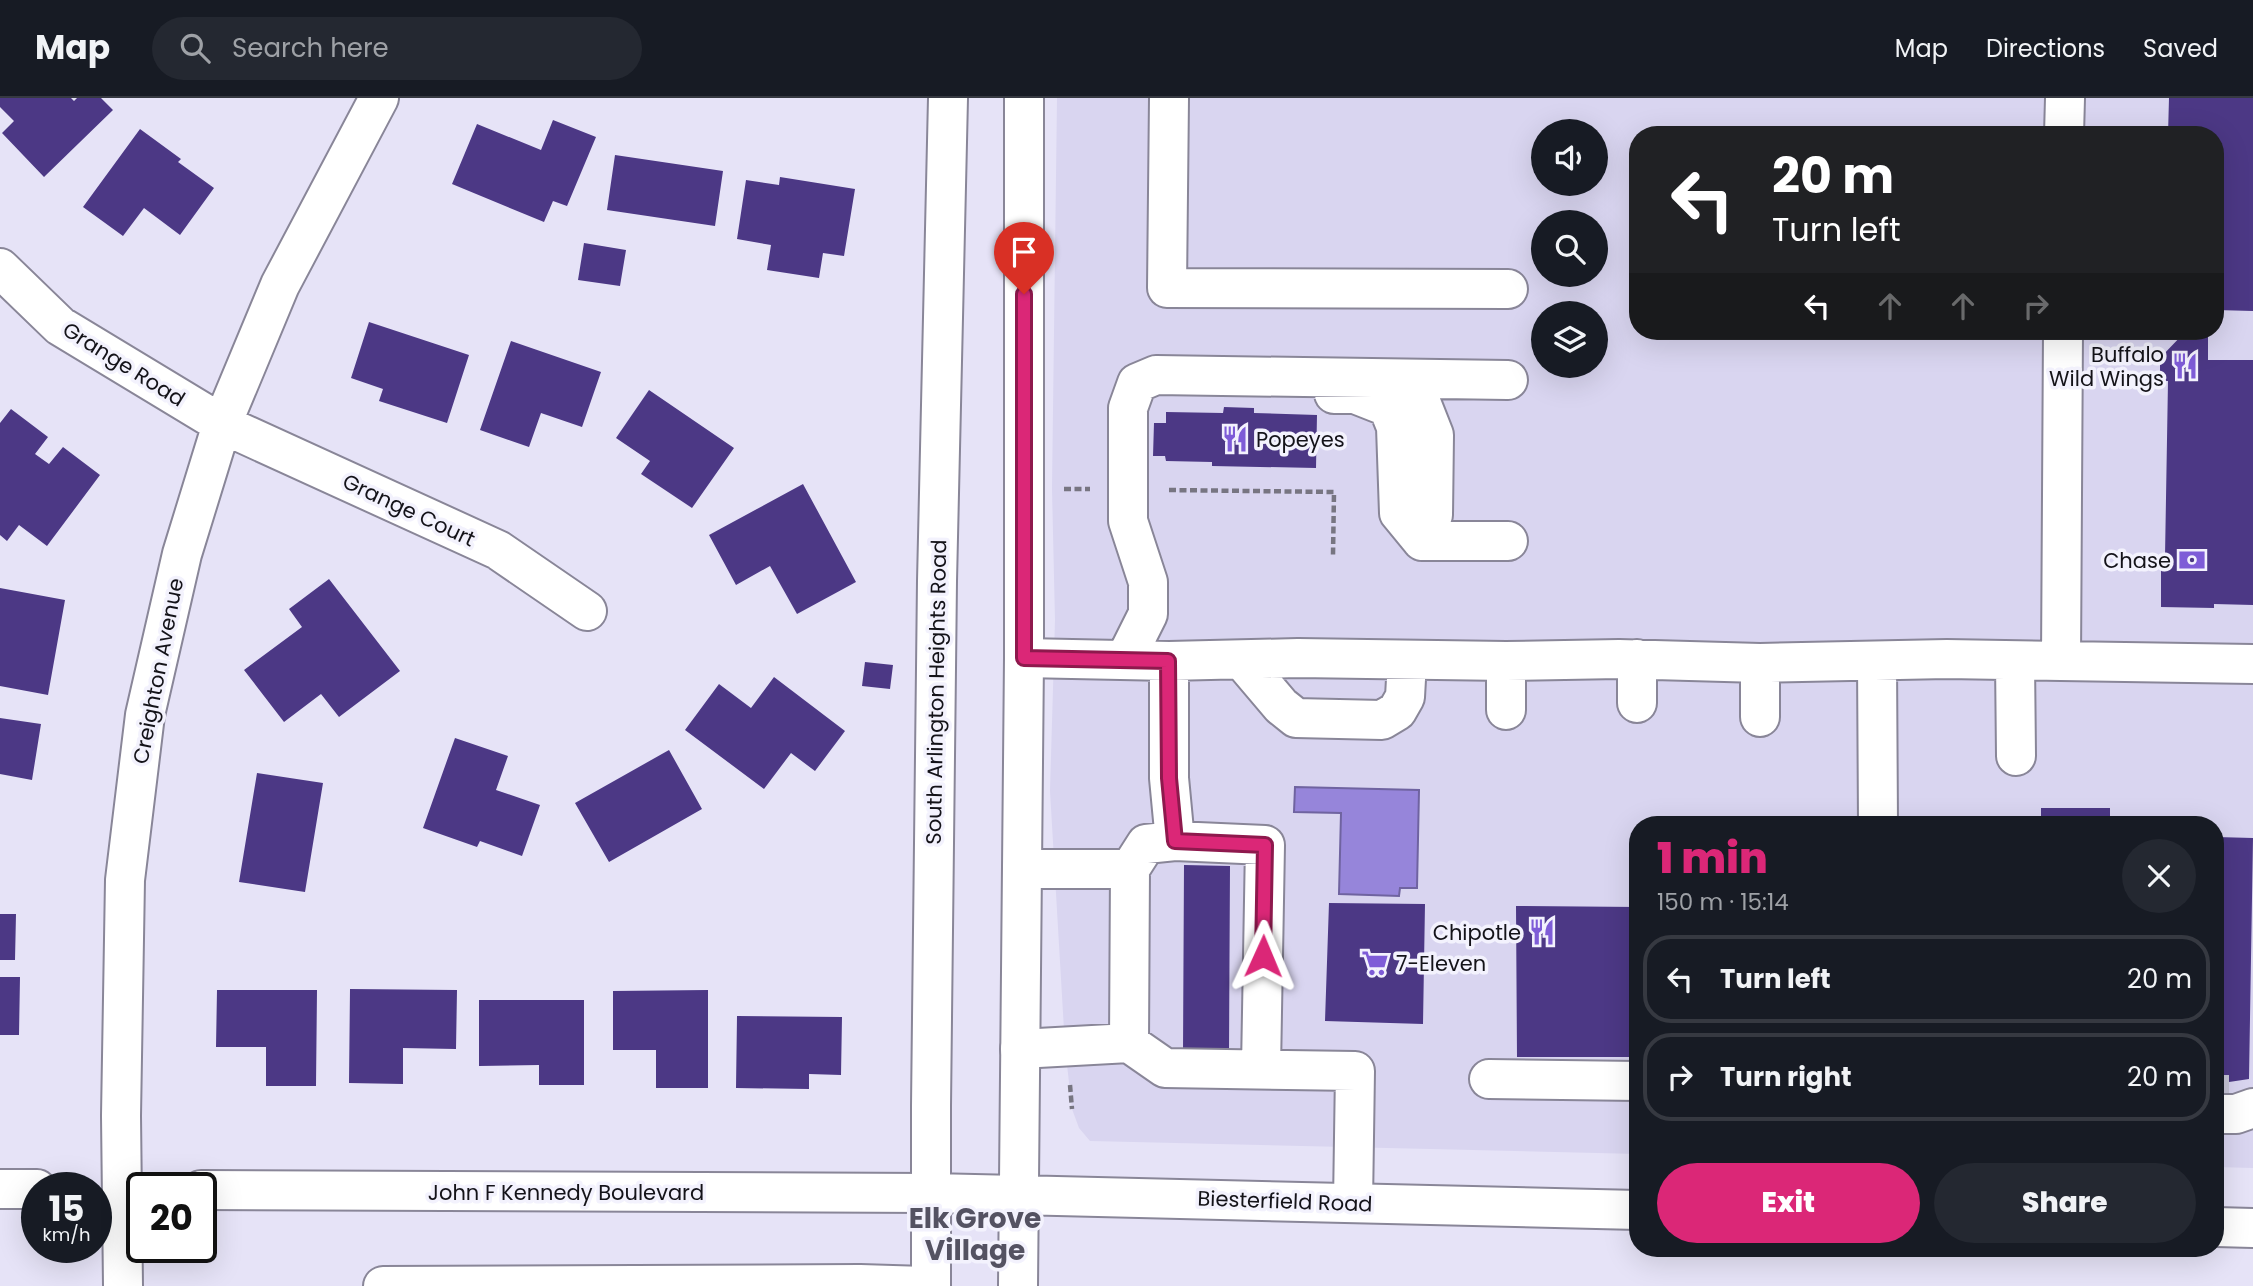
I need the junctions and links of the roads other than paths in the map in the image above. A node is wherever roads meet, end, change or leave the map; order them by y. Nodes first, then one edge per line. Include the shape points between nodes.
1 (379, 98) edge
2 (948, 98) edge
3 (1024, 98) edge
4 (1169, 98) edge
5 (2065, 98) edge
6 (2064, 126) edge
7 (0, 268) edge
8 (1508, 289) dead end
9 (2063, 340) edge
10 (1508, 380) dead end
11 (1128, 408) junction
12 (222, 424) junction
13 (1508, 541) dead end
14 (587, 611) dead end
15 (1024, 658) junction
16 (1637, 659) junction
17 (1125, 660) junction
18 (1242, 660) junction
19 (1168, 661) junction
20 (1407, 661) junction
21 (1506, 661) junction
22 (1877, 661) junction
23 (2015, 661) junction
24 (2061, 661) junction
25 (1760, 663) junction
26 (2253, 664) edge
27 (1637, 703) dead end
28 (1506, 710) dead end
29 (1760, 717) dead end
30 (2016, 756) dead end
31 (1878, 816) edge
32 (1175, 841) junction
33 (1022, 869) junction
34 (1130, 869) junction
35 (1129, 1043) junction
36 (1020, 1049) junction
37 (1261, 1068) junction
38 (1489, 1079) dead end
39 (1629, 1081) edge
40 (2233, 1107) edge
41 (2253, 1128) edge
42 (0, 1189) edge
43 (21, 1189) edge
44 (120, 1190) edge
45 (217, 1190) edge
46 (931, 1193) junction
47 (1019, 1194) junction
48 (1353, 1203) junction
49 (1629, 1210) edge
50 (2224, 1227) edge
51 (2253, 1228) edge
52 (123, 1286) edge
53 (383, 1286) edge
54 (925, 1286) edge
55 (931, 1286) edge
56 (1018, 1286) edge

1 - 12 street, Creighton Avenue via 280,285
2 - 46 street, South Arlington Heights Road via 937,581
3 - 15 street
4 - 8 street via 1167,288
5 - 6 street
7 - 12 street, Grange Road via 60,327
9 - 24 street
10 - 11 street via 1156,375 1137,383
11 - 13 street via 1145,394 1355,394 1388,407 1396,426 1399,513 1422,541
11 - 17 street via 1128,521 1148,582 1147,614
12 - 14 street, Grange Court via 498,550
12 - 44 street, Creighton Avenue via 182,554 145,715 125,880
15 - 17 street
15 - 33 street
16 - 21 street
16 - 25 street
16 - 27 street
17 - 19 street
18 - 19 street
18 - 20 street
18 - 20 street via 1296,718 1382,720 1397,711 1405,697
19 - 32 street via 1169,778
20 - 21 street
21 - 28 street
22 - 23 street
22 - 25 street
22 - 31 street
23 - 24 street
23 - 30 street
24 - 26 street
25 - 29 street
32 - 34 street via 1146,844
32 - 37 street via 1265,845
33 - 34 street
33 - 36 street
34 - 35 street
35 - 36 street
35 - 37 street via 1165,1068
36 - 47 street
37 - 48 street via 1354,1071
38 - 39 street
40 - 41 street
42 - 43 street
44 - 52 street, Creighton Avenue
45 - 46 street, John F Kennedy Boulevard
46 - 47 street, Biesterfield Road
46 - 55 street, South Arlington Heights Road
47 - 48 street, Biesterfield Road
47 - 56 street
48 - 49 street, Biesterfield Road
50 - 51 street
53 - 54 street

